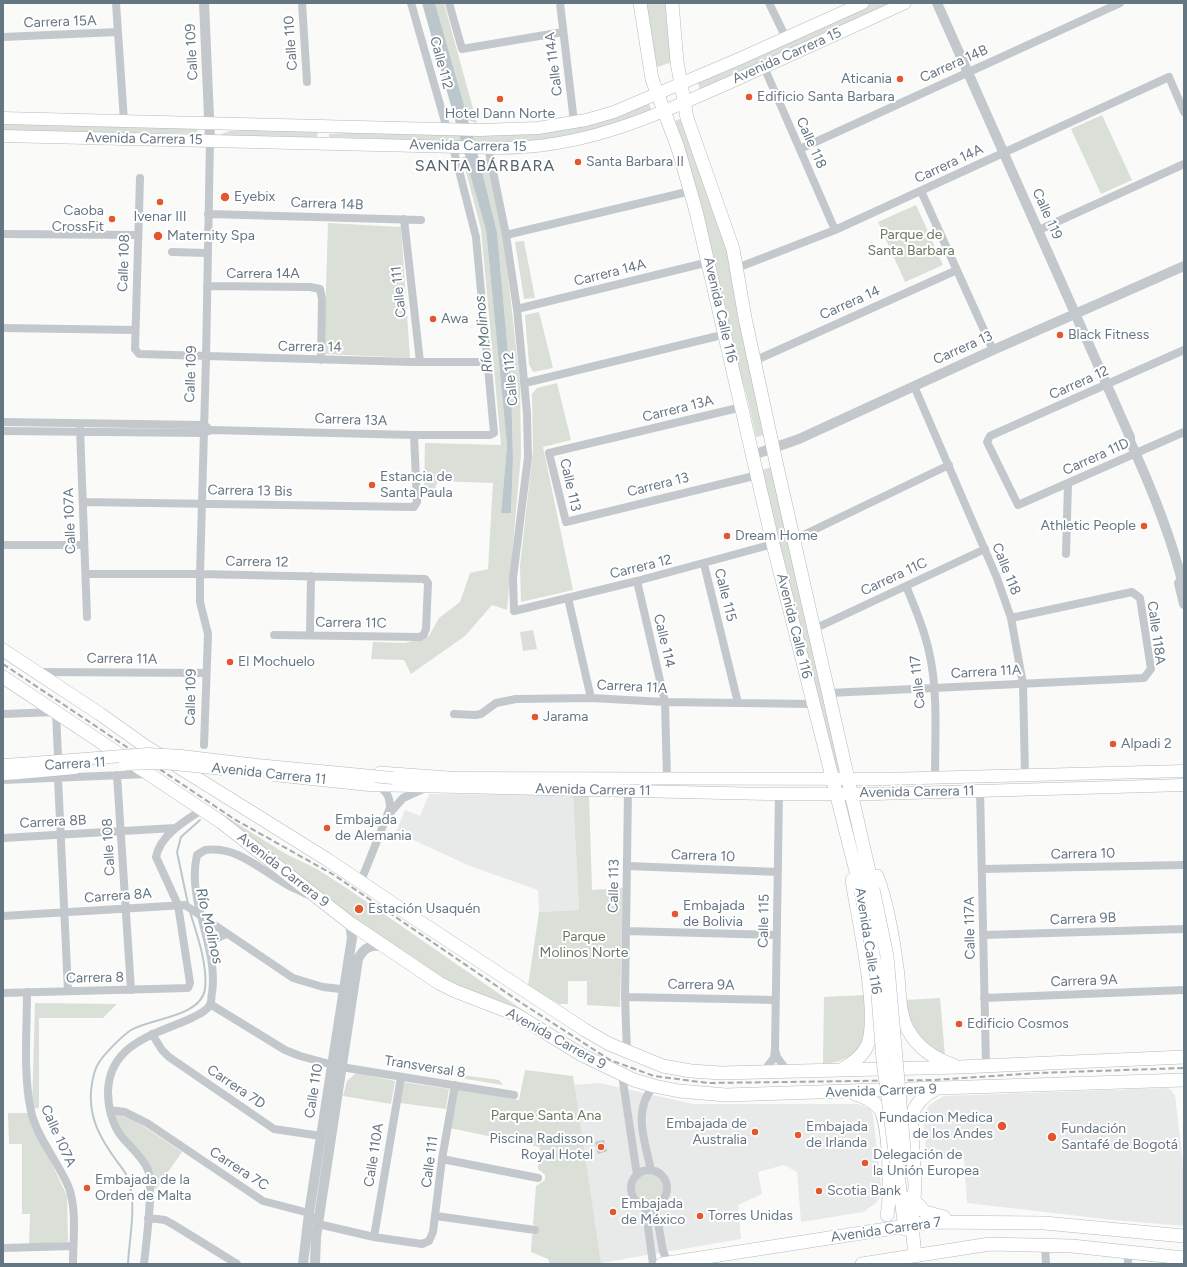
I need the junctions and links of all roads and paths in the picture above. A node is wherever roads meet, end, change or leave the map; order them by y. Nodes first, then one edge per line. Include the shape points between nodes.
1 (116, 3) edge
2 (204, 3) edge
3 (302, 3) edge
4 (411, 3) edge
5 (450, 3) edge
6 (560, 3) edge
7 (640, 3) edge
8 (672, 3) edge
9 (769, 3) edge
10 (863, 3) edge
11 (905, 3) edge
12 (937, 3) edge
13 (1120, 3) edge
14 (118, 32) junction
15 (563, 32) junction
16 (3, 37) edge
17 (786, 38) junction
18 (764, 67) junction
19 (968, 72) junction
20 (307, 82) dead end
21 (681, 84) junction
22 (657, 94) junction
23 (684, 102) junction
24 (664, 111) junction
25 (1184, 112) edge
26 (3, 118) edge
27 (124, 121) junction
28 (574, 122) junction
29 (210, 124) junction
30 (360, 127) junction
31 (452, 129) junction
32 (3, 136) edge
33 (210, 140) junction
34 (360, 144) junction
35 (457, 147) junction
36 (486, 147) junction
37 (800, 149) junction
38 (1004, 153) junction
39 (1184, 164) edge
40 (140, 178) dead end
41 (691, 191) junction
42 (921, 191) junction
43 (208, 214) junction
44 (404, 219) junction
45 (421, 220) dead end
46 (835, 230) junction
47 (1039, 230) junction
48 (3, 234) edge
49 (138, 235) junction
50 (506, 235) junction
51 (172, 252) dead end
52 (207, 253) junction
53 (709, 262) junction
54 (1184, 266) edge
55 (737, 268) junction
56 (957, 270) junction
57 (206, 286) junction
58 (517, 309) junction
59 (1076, 314) junction
60 (3, 328) edge
61 (135, 330) junction
62 (726, 334) junction
63 (135, 349) joint
64 (993, 350) junction
65 (1184, 350) edge
66 (206, 358) junction
67 (321, 360) junction
68 (754, 361) junction
69 (420, 362) junction
70 (488, 362) junction
71 (525, 383) junction
72 (1108, 384) junction
73 (914, 386) junction
74 (742, 407) junction
75 (3, 422) edge
76 (80, 428) junction
77 (206, 429) junction
78 (3, 431) edge
79 (1184, 432) edge
80 (414, 435) junction
81 (490, 435) joint
82 (773, 448) junction
83 (549, 453) joint
84 (1137, 453) junction
85 (753, 455) junction
86 (949, 465) junction
87 (758, 475) junction
88 (1068, 484) junction
89 (83, 502) junction
90 (202, 503) junction
91 (1018, 505) joint
92 (566, 522) joint
93 (793, 540) junction
94 (773, 544) junction
95 (3, 545) edge
96 (84, 545) junction
97 (985, 549) junction
98 (1066, 554) dead end
99 (704, 564) junction
100 (1177, 568) junction
101 (86, 574) junction
102 (200, 574) junction
103 (311, 576) junction
104 (637, 581) junction
105 (906, 586) junction
106 (1184, 589) edge
107 (568, 598) junction
108 (1184, 604) edge
109 (514, 611) joint
110 (87, 617) dead end
111 (1010, 618) junction
112 (814, 629) junction
113 (425, 632) joint
114 (274, 635) dead end
115 (310, 635) junction
116 (3, 650) edge
117 (38, 672) junction
118 (206, 673) junction
119 (3, 677) edge
120 (1144, 678) joint
121 (1023, 684) junction
122 (934, 688) junction
123 (829, 693) junction
124 (591, 698) junction
125 (665, 702) junction
126 (738, 703) junction
127 (813, 704) junction
128 (56, 712) junction
129 (3, 714) edge
130 (454, 714) dead end
131 (145, 746) junction
132 (204, 746) dead end
133 (118, 753) junction
134 (58, 757) junction
135 (3, 760) edge
136 (3, 765) edge
137 (20, 768) junction
138 (1184, 771) edge
139 (3, 774) edge
140 (148, 774) junction
141 (1025, 774) junction
142 (117, 775) junction
143 (58, 778) junction
144 (448, 778) junction
145 (667, 778) junction
146 (935, 778) junction
147 (832, 779) junction
148 (848, 779) junction
149 (3, 780) edge
150 (372, 785) junction
151 (1184, 786) edge
152 (430, 788) junction
153 (980, 790) junction
154 (628, 791) junction
155 (779, 794) junction
156 (836, 794) junction
157 (852, 794) junction
158 (202, 809) junction
159 (388, 815) junction
160 (175, 828) junction
161 (845, 830) junction
162 (859, 830) junction
163 (121, 832) junction
164 (60, 835) junction
165 (3, 838) edge
166 (1184, 865) edge
167 (628, 866) junction
168 (982, 868) junction
169 (778, 872) junction
170 (361, 881) junction
171 (867, 890) junction
172 (326, 904) junction
173 (182, 905) junction
174 (125, 909) junction
175 (64, 912) junction
176 (199, 913) junction
177 (3, 916) edge
178 (350, 922) junction
179 (1184, 929) edge
180 (626, 931) junction
181 (226, 934) junction
182 (777, 935) junction
183 (983, 935) junction
184 (210, 947) junction
185 (386, 947) junction
186 (343, 989) junction
187 (131, 990) junction
188 (354, 990) junction
189 (1184, 990) edge
190 (68, 991) junction
191 (27, 992) junction
192 (3, 993) edge
193 (626, 997) junction
194 (984, 998) junction
195 (776, 1000) junction
196 (210, 1004) junction
197 (152, 1034) junction
198 (775, 1049) junction
199 (627, 1053) junction
200 (1184, 1057) edge
201 (337, 1065) junction
202 (986, 1066) junction
203 (960, 1067) junction
204 (841, 1070) junction
205 (763, 1072) junction
206 (788, 1072) junction
207 (622, 1075) junction
208 (401, 1077) junction
209 (1184, 1080) edge
210 (454, 1085) junction
211 (654, 1086) junction
212 (937, 1089) junction
213 (846, 1092) junction
214 (514, 1095) dead end
215 (110, 1110) junction
216 (321, 1136) junction
217 (442, 1159) junction
218 (651, 1170) junction
219 (637, 1174) junction
220 (538, 1178) dead end
221 (909, 1193) junction
222 (645, 1205) junction
223 (655, 1205) junction
224 (309, 1213) junction
225 (436, 1216) junction
226 (887, 1216) junction
227 (148, 1218) junction
228 (967, 1222) junction
229 (318, 1224) junction
230 (908, 1225) junction
231 (535, 1230) dead end
232 (873, 1231) junction
233 (1184, 1236) edge
234 (374, 1237) junction
235 (1045, 1245) junction
236 (73, 1246) junction
237 (3, 1248) edge
238 (912, 1256) junction
239 (1128, 1258) edge
240 (1184, 1258) edge
241 (73, 1264) edge
242 (144, 1264) edge
243 (237, 1264) edge
244 (303, 1264) edge
245 (314, 1264) edge
246 (653, 1264) edge
247 (665, 1264) edge
248 (862, 1264) edge
249 (1046, 1264) edge

1 - 14 street
2 - 29 street, Calle 109
3 - 20 street, Calle 110
4 - 31 street, Calle 112
5 - 15 street, Calle 112 via 462,49
6 - 15 street, Calle 114A
7 - 22 main road, Avenida Calle 116 via 652,79
8 - 21 main road, Avenida Calle 116
9 - 17 street
10 - 17 main road, Avenida Carrera 15
11 - 18 main road, Avenida Carrera 15
12 - 19 street, Calle 119
13 - 19 street, Carrera 14B
14 - 16 street, Carrera 15A
14 - 27 street
15 - 28 street, Calle 114A
17 - 21 main road, Avenida Carrera 15
18 - 23 main road, Avenida Carrera 15
18 - 37 street, Calle 118
19 - 37 street, Carrera 14B
19 - 38 street, Calle 119
21 - 22 main road, Avenida Carrera 15
21 - 23 main road, Avenida Calle 116
22 - 24 main road, Avenida Calle 116
22 - 28 main road, Avenida Carrera 15 via 614,112
23 - 24 main road, Avenida Carrera 15
23 - 55 main road, Avenida Calle 116 via 727,229
24 - 36 main road, Avenida Carrera 15 via 608,132 559,144
24 - 41 main road, Avenida Calle 116
25 - 38 street, Carrera 14A via 1169,77
26 - 27 main road, Avenida Carrera 15
27 - 29 main road, Avenida Carrera 15
28 - 31 main road, Avenida Carrera 15 via 538,128
29 - 30 main road, Avenida Carrera 15
29 - 33 street, Calle 109
30 - 31 main road, Avenida Carrera 15
30 - 34 main road via 350,130 324,130 320,134 324,140 346,140
32 - 33 main road, Avenida Carrera 15
33 - 34 main road, Avenida Carrera 15
33 - 43 street, Calle 109
34 - 35 main road, Avenida Carrera 15
35 - 36 main road, Avenida Carrera 15
35 - 70 street, Calle 112 via 476,237
36 - 50 street, Calle 112
37 - 46 street, Calle 118
38 - 42 street, Carrera 14A
38 - 47 street, Calle 119
39 - 47 street
40 - 49 street, Calle 108
41 - 50 street
41 - 53 main road, Avenida Calle 116
42 - 46 street, Carrera 14A
42 - 56 street
43 - 44 street, Carrera 14B
43 - 52 street, Calle 109
44 - 45 street, Carrera 14B
44 - 69 street, Calle 111
46 - 55 street, Carrera 14A
47 - 59 street, Calle 119
48 - 49 street
49 - 61 street, Calle 108
50 - 58 street, Calle 112
51 - 52 street
52 - 57 street, Calle 109
53 - 58 street, Carrera 14A
53 - 62 main road, Avenida Calle 116
54 - 59 street, Carrera 13
55 - 68 main road, Avenida Calle 116
56 - 64 street
56 - 68 street, Carrera 14
57 - 66 street, Calle 109
57 - 67 street, Carrera 14A via 320,289
58 - 71 street, Calle 112
59 - 64 street, Carrera 13
59 - 72 street, Calle 119
60 - 61 street
61 - 63 street, Calle 108
62 - 71 street
62 - 74 main road, Avenida Calle 116
63 - 66 street, Carrera 14 via 136,353 142,355
64 - 73 street, Carrera 13
65 - 72 street, Carrera 12
66 - 67 street, Carrera 14
66 - 77 street, Calle 109
67 - 69 street, Carrera 14
68 - 82 main road, Avenida Calle 116
69 - 70 street, Carrera 14
70 - 81 street, Calle 112 via 495,429
71 - 109 street, Calle 112 via 528,457 513,578
72 - 84 street, Calle 119
72 - 91 street, Carrera 12 via 990,436 987,442
73 - 82 street, Carrera 13 via 799,439
73 - 86 street, Calle 118
74 - 83 street, Carrera 13A
74 - 85 main road, Avenida Calle 116
75 - 76 street, Carrera 13A
76 - 77 street, Carrera 13A
76 - 78 street, Carrera 13A
76 - 89 street, Calle 107A
77 - 80 street, Carrera 13A
77 - 90 street, Calle 109
79 - 84 street, Carrera 11D
80 - 81 street, Carrera 13A
80 - 90 street, Carrera 13 Bis via 416,506
82 - 85 street, Carrera 13
82 - 93 main road, Avenida Calle 116
83 - 92 street, Calle 113
84 - 88 street, Carrera 11D
84 - 100 street, Calle 119 via 1155,496
85 - 87 main road, Avenida Calle 116
86 - 93 street
86 - 97 street, Calle 118
87 - 92 street, Carrera 13
87 - 94 main road, Avenida Calle 116
88 - 91 street, Carrera 11D
88 - 98 street
89 - 90 street, Carrera 13 Bis
89 - 96 street, Calle 107A
90 - 102 street, Calle 109
93 - 112 main road, Avenida Calle 116
94 - 99 street, Carrera 12
94 - 127 main road, Avenida Calle 116
95 - 96 street
96 - 101 street, Calle 107A
97 - 105 street, Carrera 11C
97 - 111 street, Calle 118
99 - 104 street, Carrera 12
99 - 126 street, Calle 115
100 - 106 street, Calle 119
100 - 108 street, Calle 119
101 - 102 street, Carrera 12
101 - 110 street, Calle 107A
102 - 103 street, Carrera 12
102 - 118 street, Calle 109 via 200,602 208,634
103 - 113 street, Carrera 12 via 425,579 429,586
103 - 115 street
104 - 107 street, Carrera 12
104 - 125 street, Calle 114
105 - 112 street, Carrera 11C
105 - 122 street, Calle 117 via 924,635
107 - 109 street, Carrera 12
107 - 124 street
111 - 120 street, Calle 118A via 1132,592 1140,598 1151,670
111 - 121 street, Calle 118
112 - 123 main road, Avenida Calle 116
113 - 115 street, Carrera 11C via 418,638
114 - 115 street, Carrera 11C
116 - 117 main road, Avenida Carrera 9
117 - 118 street, Carrera 11A
117 - 131 main road, Avenida Carrera 9
118 - 132 street, Calle 109
119 - 128 main road, Avenida Carrera 9
120 - 121 street, Carrera 11A
121 - 122 street, Carrera 11A
121 - 141 street, Calle 118
122 - 123 street, Carrera 11A
122 - 146 street, Calle 117
123 - 148 main road, Avenida Calle 116
124 - 125 street, Carrera 11A
124 - 130 street, Carrera 11A via 516,699 496,703 474,716
125 - 126 street, Carrera 11A
125 - 145 street, Calle 114
126 - 127 street, Carrera 11A
127 - 147 main road, Avenida Calle 116
128 - 129 street
128 - 133 main road, Avenida Carrera 9
128 - 134 street
131 - 144 main road via 171,753 240,761
131 - 170 main road, Avenida Carrera 9
133 - 134 street, Carrera 11
133 - 140 main road, Avenida Carrera 9
134 - 135 street, Carrera 11
136 - 137 main road, Avenida Carrera 11
137 - 139 main road, Avenida Carrera 11
137 - 144 main road, Avenida Carrera 11, bridge via 148,754 393,778
137 - 150 main road, Avenida Carrera 11, bridge via 164,763
138 - 141 main road, Avenida Carrera 11
140 - 142 street, Carrera 11
140 - 158 main road, Avenida Carrera 9
141 - 146 main road, Avenida Carrera 11
142 - 143 street, Carrera 11
142 - 163 street, Calle 108
143 - 149 street, Carrera 11
143 - 164 street
144 - 145 main road, Avenida Carrera 11
145 - 147 main road, Avenida Carrera 11
146 - 148 main road, Avenida Carrera 11
147 - 148 main road, Avenida Carrera 11
147 - 156 main road, Avenida Calle 116
148 - 157 main road, Avenida Calle 116
150 - 152 main road, Avenida Carrera 11
150 - 159 street via 384,790 388,795
151 - 153 main road, Avenida Carrera 11
152 - 154 main road, Avenida Carrera 11
152 - 159 street via 416,791 403,798
153 - 157 main road, Avenida Carrera 11
153 - 168 street, Calle 117A
154 - 155 main road, Avenida Carrera 11
154 - 167 street, Calle 113
155 - 156 main road, Avenida Carrera 11
155 - 169 street, Calle 115
156 - 157 main road, Avenida Carrera 11
156 - 161 main road, Avenida Calle 116
157 - 162 main road, Avenida Calle 116
158 - 160 street
158 - 172 main road, Avenida Carrera 9
159 - 170 street
160 - 163 street, Carrera 8B
160 - 173 street via 158,848 156,857 158,865
161 - 171 main road, Avenida Calle 116
161 - 204 main road via 866,964 871,1024 868,1044 863,1053
162 - 171 main road, Avenida Calle 116
162 - 203 main road via 878,878 889,919 906,1027 927,1052 944,1062
163 - 164 street, Carrera 8B
163 - 174 street, Calle 108
164 - 165 street, Carrera 8B
164 - 175 street
166 - 168 street, Carrera 10
167 - 169 street, Carrera 10
167 - 180 street, Calle 113
168 - 183 street, Calle 117A
169 - 182 street, Calle 115
170 - 199 main road, Avenida Carrera 9 via 523,990 603,1041
171 - 221 main road, Avenida Calle 116, bridge via 887,956 902,1174
172 - 176 street via 285,884 246,858 231,851 209,849 199,852 196,860
172 - 178 main road, Avenida Carrera 9
173 - 174 street, Carrera 8A
173 - 176 street
173 - 187 street, Carrera 8 via 190,984 188,988
174 - 175 street, Carrera 8A
174 - 187 street, Calle 108
175 - 177 street, Carrera 8A
175 - 190 street
176 - 181 street
176 - 184 street
178 - 185 main road, Avenida Carrera 9
178 - 186 street, Calle 110 via 352,938
179 - 183 street, Carrera 9B
180 - 182 street
180 - 193 street, Calle 113
181 - 184 street via 213,940
181 - 186 street via 293,978 323,987
182 - 195 street, Calle 115
183 - 194 street, Calle 117A
184 - 196 street via 213,982
185 - 188 street, Calle 110 via 372,946 365,948 361,953 358,958
185 - 207 main road, Avenida Carrera 9 via 446,988 508,1011 582,1055
186 - 188 street
186 - 201 street, Calle 110
187 - 190 street, Carrera 8
188 - 201 street, Calle 110
189 - 194 street, Carrera 9A
190 - 191 street, Carrera 8
191 - 192 street, Carrera 8
191 - 236 street, Calle 107A via 27,1084 31,1112 49,1153 68,1186 72,1200
193 - 195 street, Carrera 9A
193 - 199 street, Calle 113
194 - 202 street, Calle 117A
195 - 198 street, Calle 115
196 - 197 street via 198,1015
196 - 201 street via 285,1050
197 - 215 street via 137,1041 124,1052 116,1064 108,1090
197 - 216 street, Carrera 7D via 169,1057 274,1129
198 - 205 street, Calle 115 via 774,1058
198 - 206 street, Calle 115 via 777,1057
199 - 205 main road, Avenida Carrera 9 via 663,1066 691,1071
200 - 202 main road, Avenida Carrera 9
201 - 208 street, Transversal 8
201 - 216 street, Calle 110
201 - 229 street, Calle 110
202 - 203 main road, Avenida Carrera 9
203 - 204 main road, Avenida Carrera 9
204 - 206 main road, Avenida Carrera 9
205 - 206 main road, Avenida Carrera 9
207 - 211 main road, Avenida Carrera 9
207 - 219 street
208 - 210 street, Transversal 8
208 - 234 street, Calle 110A
209 - 212 main road, Avenida Carrera 9
210 - 214 street, Transversal 8
210 - 217 street, Calle 111
211 - 213 main road, Avenida Carrera 9 via 726,1095
211 - 218 street via 644,1101 641,1120
212 - 213 main road, Avenida Carrera 9
212 - 221 main road via 920,1100 911,1117
213 - 226 main road via 869,1099 884,1116 890,1188
215 - 224 street, Carrera 7C via 125,1112 147,1123 263,1201
215 - 227 street via 116,1127 137,1152 148,1171
216 - 224 street, Calle 110
217 - 220 street
217 - 225 street, Calle 111
218 - 219 street
218 - 223 street via 664,1178 667,1188 664,1198
219 - 222 street via 631,1183 632,1193 636,1201
221 - 226 main road
221 - 228 main road via 920,1208 931,1214
221 - 230 main road
222 - 223 street
222 - 246 street
223 - 247 street
224 - 229 street
224 - 244 street, Calle 110
225 - 231 street
225 - 234 street, Calle 111 via 429,1241 422,1244
226 - 232 main road
227 - 242 street
227 - 243 street via 165,1220
228 - 230 main road, Avenida Carrera 7
228 - 233 main road, Avenida Carrera 7 via 1044,1223
229 - 234 street
229 - 245 street, Calle 110
230 - 232 main road, Avenida Carrera 7
230 - 238 main road
232 - 247 main road, Avenida Carrera 7
235 - 238 main road, Avenida Carrera 7 via 990,1244
235 - 239 main road, Avenida Carrera 7
235 - 249 street
236 - 237 street
236 - 241 street, Calle 107A
238 - 248 main road, Avenida Carrera 7
239 - 240 main road, Avenida Carrera 7

